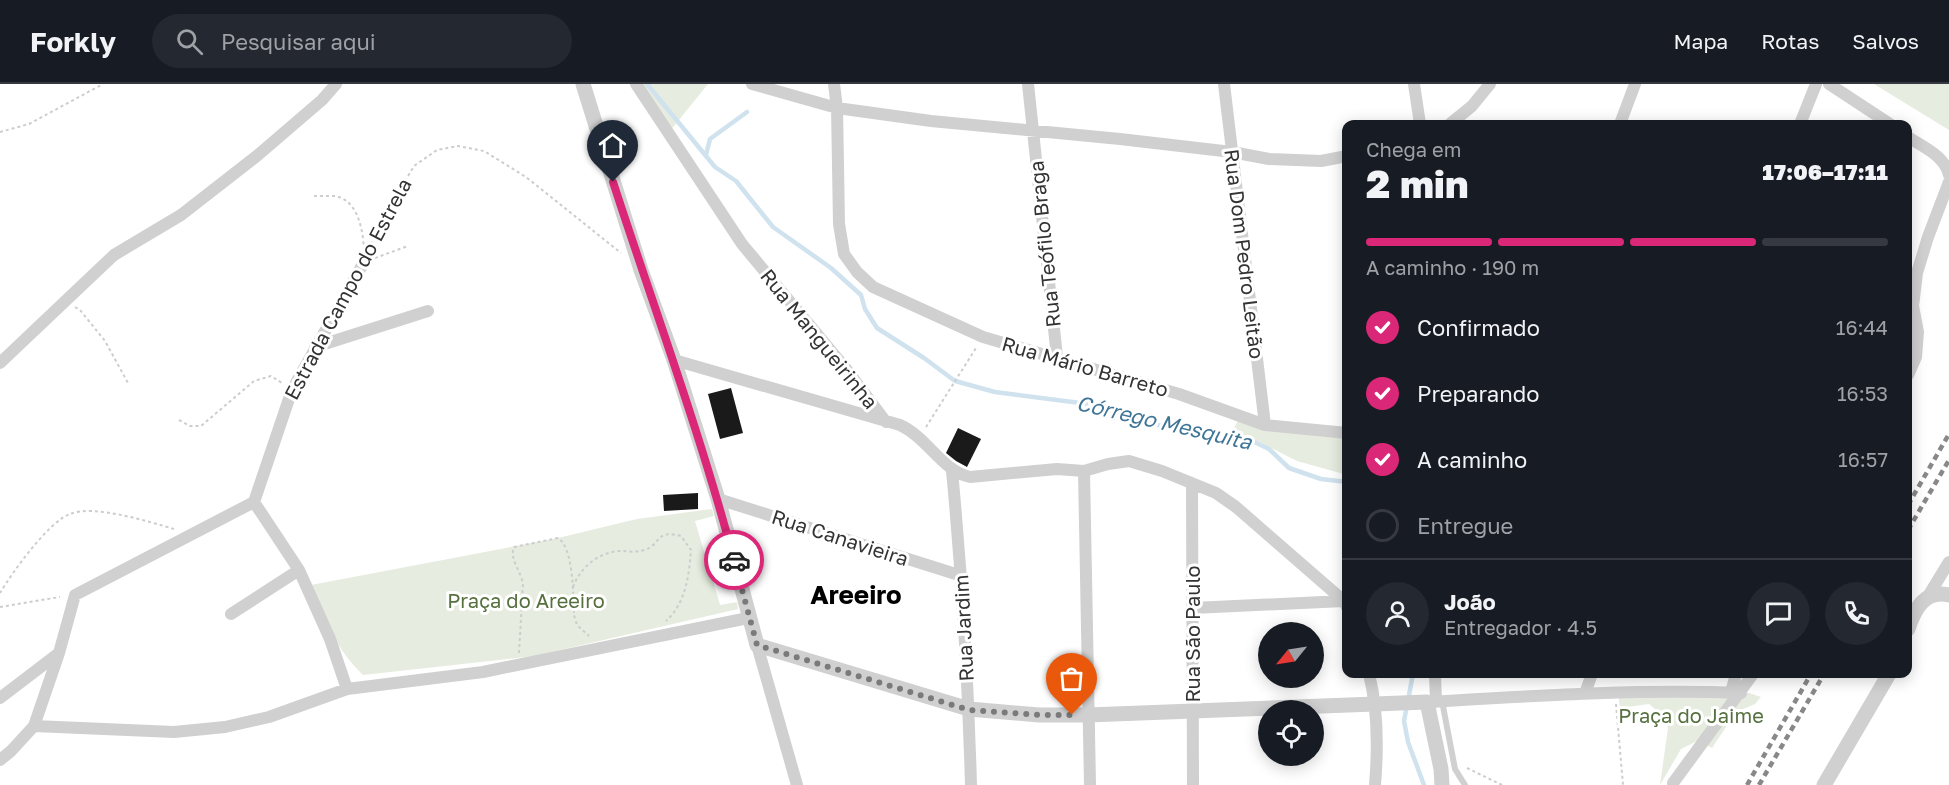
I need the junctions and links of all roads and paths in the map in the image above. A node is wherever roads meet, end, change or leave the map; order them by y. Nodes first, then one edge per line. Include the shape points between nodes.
1 (103, 84) edge
2 (336, 84) edge
3 (583, 84) edge
4 (636, 84) edge
5 (752, 84) edge
6 (834, 84) edge
7 (1028, 84) edge
8 (1224, 84) edge
9 (1414, 84) edge
10 (1490, 84) edge
11 (1635, 84) edge
12 (1816, 84) edge
13 (1829, 84) edge
14 (837, 108) junction
15 (1419, 120) edge
16 (1455, 120) edge
17 (1622, 120) edge
18 (1802, 120) edge
19 (1884, 120) edge
20 (1034, 131) junction
21 (0, 132) edge
22 (1912, 140) edge
23 (1232, 152) junction
24 (1342, 157) edge
25 (1949, 173) edge
26 (1949, 182) edge
27 (314, 196) dead end
28 (408, 246) dead end
29 (364, 262) junction
30 (641, 270) junction
31 (65, 301) junction
32 (428, 311) dead end
33 (1913, 332) edge
34 (983, 337) junction
35 (315, 347) junction
36 (1057, 357) junction
37 (674, 360) junction
38 (0, 363) edge
39 (1912, 366) edge
40 (128, 383) dead end
41 (292, 390) junction
42 (179, 420) dead end
43 (886, 422) junction
44 (1265, 425) junction
45 (1342, 433) edge
46 (920, 437) junction
47 (952, 471) junction
48 (1084, 471) junction
49 (1192, 483) junction
50 (718, 499) junction
51 (254, 502) junction
52 (192, 534) junction
53 (1949, 562) edge
54 (299, 570) junction
55 (962, 576) junction
56 (1943, 579) edge
57 (572, 589) junction
58 (0, 593) edge
59 (75, 595) junction
60 (1949, 595) edge
61 (1927, 598) junction
62 (1342, 600) edge
63 (1342, 604) edge
64 (0, 607) edge
65 (1193, 608) junction
66 (231, 614) dead end
67 (748, 618) junction
68 (1912, 619) edge
69 (659, 627) dead end
70 (590, 637) dead end
71 (757, 645) junction
72 (59, 653) junction
73 (519, 659) dead end
74 (1370, 678) edge
75 (1436, 678) edge
76 (1591, 678) edge
77 (1736, 678) edge
78 (1749, 678) edge
79 (1887, 678) edge
80 (347, 689) junction
81 (1585, 693) junction
82 (1615, 693) junction
83 (1736, 693) junction
84 (0, 698) edge
85 (1435, 702) junction
86 (1375, 703) junction
87 (969, 710) junction
88 (1194, 712) junction
89 (1088, 715) junction
90 (33, 726) junction
91 (1453, 757) junction
92 (0, 760) edge
93 (1673, 783) dead end
94 (797, 785) edge
95 (970, 785) edge
96 (1090, 785) edge
97 (1193, 785) edge
98 (1375, 785) edge
99 (1442, 785) edge
100 (1465, 785) edge
101 (1502, 785) edge
102 (1623, 785) edge
103 (1824, 785) edge

1 - 21 path via 29,124
2 - 31 street via 258,155 181,215 114,255
3 - 30 street
4 - 43 street, Rua Mangueirinha via 742,244
5 - 14 street, Rua Teófilo Braga
6 - 14 street
7 - 20 street, Rua Teófilo Braga
8 - 23 street, Rua Dom Pedro Leitão
9 - 15 street
10 - 16 street
11 - 17 street
12 - 18 street
13 - 19 street
14 - 20 street, Rua Teófilo Braga
14 - 34 street, Rua Mário Barreto via 839,224 844,254 873,287
20 - 23 street, Rua Teófilo Braga
20 - 36 street, Rua Teófilo Braga
22 - 25 street via 1940,158
23 - 24 street, Rua Teófilo Braga via 1269,159 1321,161
23 - 44 street, Rua Dom Pedro Leitão
26 - 33 street via 1917,273
27 - 29 path via 336,196 355,211 363,233
28 - 29 path
29 - 30 path, Estrada Campo do Estrela via 379,225 414,166 437,150 458,146 484,151 526,177
29 - 35 street, Estrada Campo do Estrela
30 - 37 street
31 - 38 street
31 - 40 path via 80,310 105,341
32 - 35 street
33 - 39 street via 1916,357
34 - 36 street, Rua Mário Barreto
34 - 46 path
35 - 41 street, Estrada Campo do Estrela
36 - 44 street, Rua Mário Barreto
37 - 43 street
37 - 50 street
41 - 42 path via 271,376 254,381 201,426
41 - 51 street, Estrada Campo do Estrela
43 - 46 street, Rua Mangueirinha
44 - 45 street, Rua Mário Barreto
46 - 47 street, Rua Mangueirinha
47 - 48 street via 970,477 1057,469
47 - 55 street, Rua Jardim
48 - 49 street via 1129,462
48 - 89 street
49 - 62 street via 1216,492 1236,507
49 - 65 street, Rua São Paulo
50 - 55 street, Rua Canavieira
50 - 67 street
51 - 52 street
51 - 54 street
52 - 58 path via 130,517 92,511 69,514 43,535
52 - 59 street
53 - 56 street
54 - 66 street
54 - 80 street
55 - 87 street, Rua Jardim
56 - 61 street
57 - 69 path via 576,578 593,561 619,551 645,550 670,533 681,536 691,550 687,579 676,612
57 - 70 path via 577,625
57 - 73 path via 568,553 558,538 514,547 513,559 523,584
59 - 64 path
59 - 72 street
60 - 61 street
61 - 68 street
63 - 65 street
65 - 88 street, Rua São Paulo
67 - 71 street
67 - 80 street via 483,672
71 - 87 street
71 - 94 street
72 - 84 street
72 - 90 street
74 - 86 street
75 - 85 street
76 - 81 street
77 - 83 street
78 - 83 street
79 - 103 street
80 - 90 street via 269,717 225,727 174,732
81 - 82 street
81 - 85 street
82 - 83 street
82 - 102 path
83 - 93 street
85 - 86 street
85 - 91 lane
85 - 99 street
86 - 88 street
86 - 98 street
87 - 89 street
87 - 95 street, Rua Jardim
88 - 89 street
88 - 97 street, Rua São Paulo
89 - 96 street
90 - 92 street
91 - 100 lane
91 - 101 path

